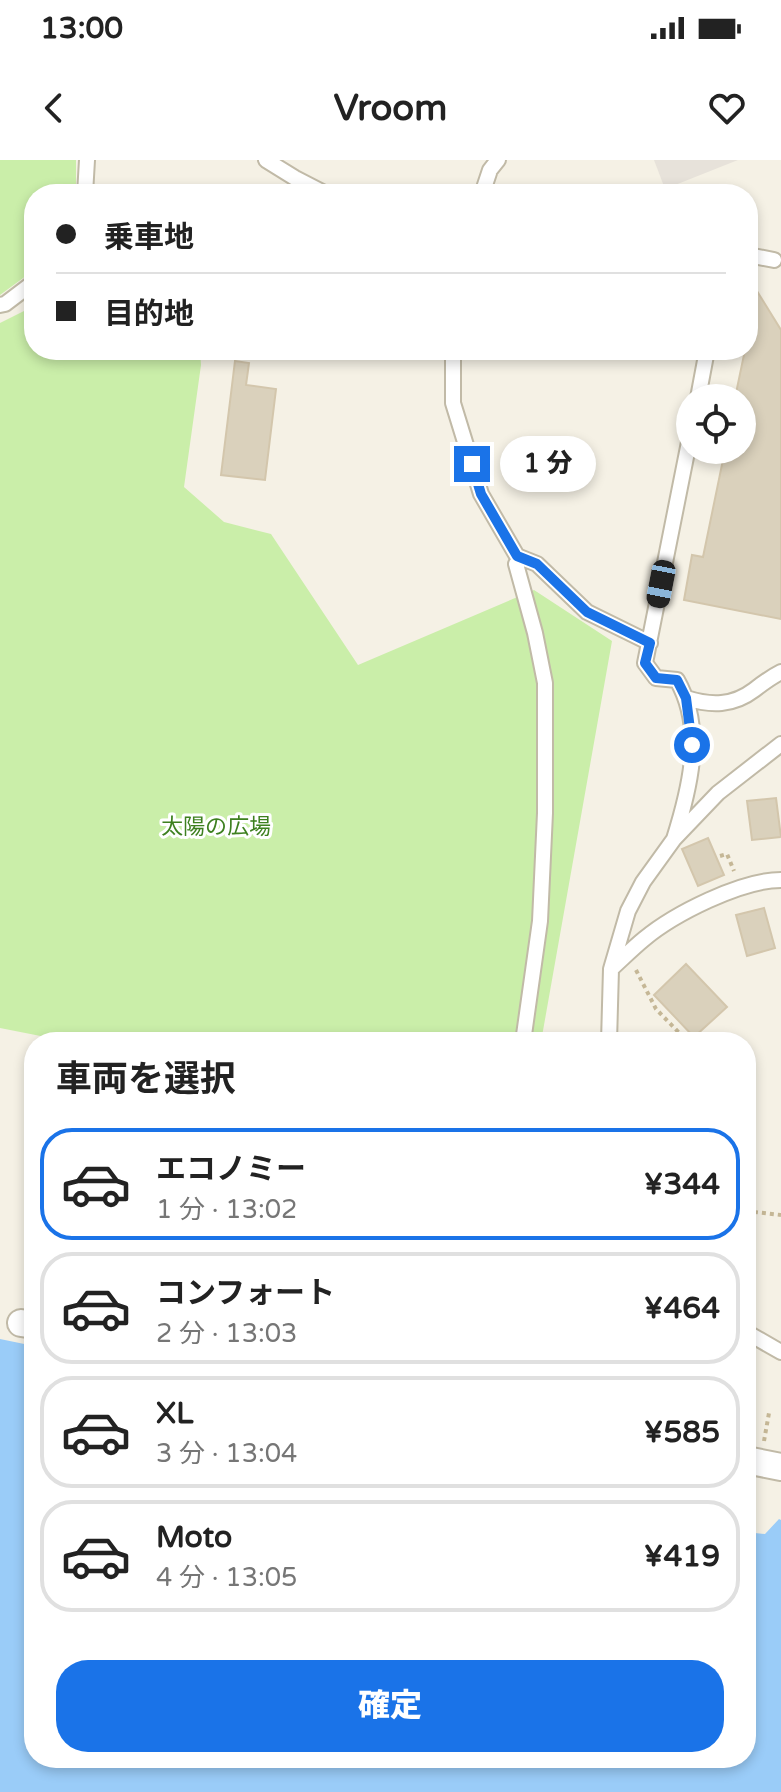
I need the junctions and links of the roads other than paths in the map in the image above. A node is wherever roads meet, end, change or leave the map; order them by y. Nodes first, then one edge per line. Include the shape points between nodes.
1 (87, 160) edge
2 (266, 160) edge
3 (498, 160) edge
4 (86, 184) edge
5 (307, 184) edge
6 (485, 184) edge
7 (758, 257) edge
8 (774, 260) dead end
9 (24, 290) edge
10 (0, 305) edge
11 (453, 360) edge
12 (705, 360) edge
13 (701, 384) edge
14 (685, 464) edge
15 (516, 564) dead end
16 (650, 643) junction
17 (781, 672) edge
18 (686, 698) junction
19 (781, 744) edge
20 (674, 839) junction
21 (781, 880) edge
22 (611, 969) junction
23 (524, 1032) edge
24 (609, 1032) edge
25 (756, 1338) edge
26 (781, 1352) edge
27 (756, 1462) edge
28 (781, 1467) edge

1 - 4 lane
2 - 5 lane
3 - 6 lane
7 - 8 lane
9 - 10 lane
11 - 16 lane via 453,403 481,494 517,556 537,564 587,612
12 - 13 lane
14 - 16 lane
15 - 23 lane via 545,683 540,921
16 - 18 lane via 645,663 656,678 677,680
17 - 18 lane via 735,701 713,704
18 - 20 lane via 693,765
19 - 20 lane via 718,793
20 - 22 lane via 628,911
21 - 22 lane via 748,885 682,913
22 - 24 lane
25 - 26 lane
27 - 28 street

